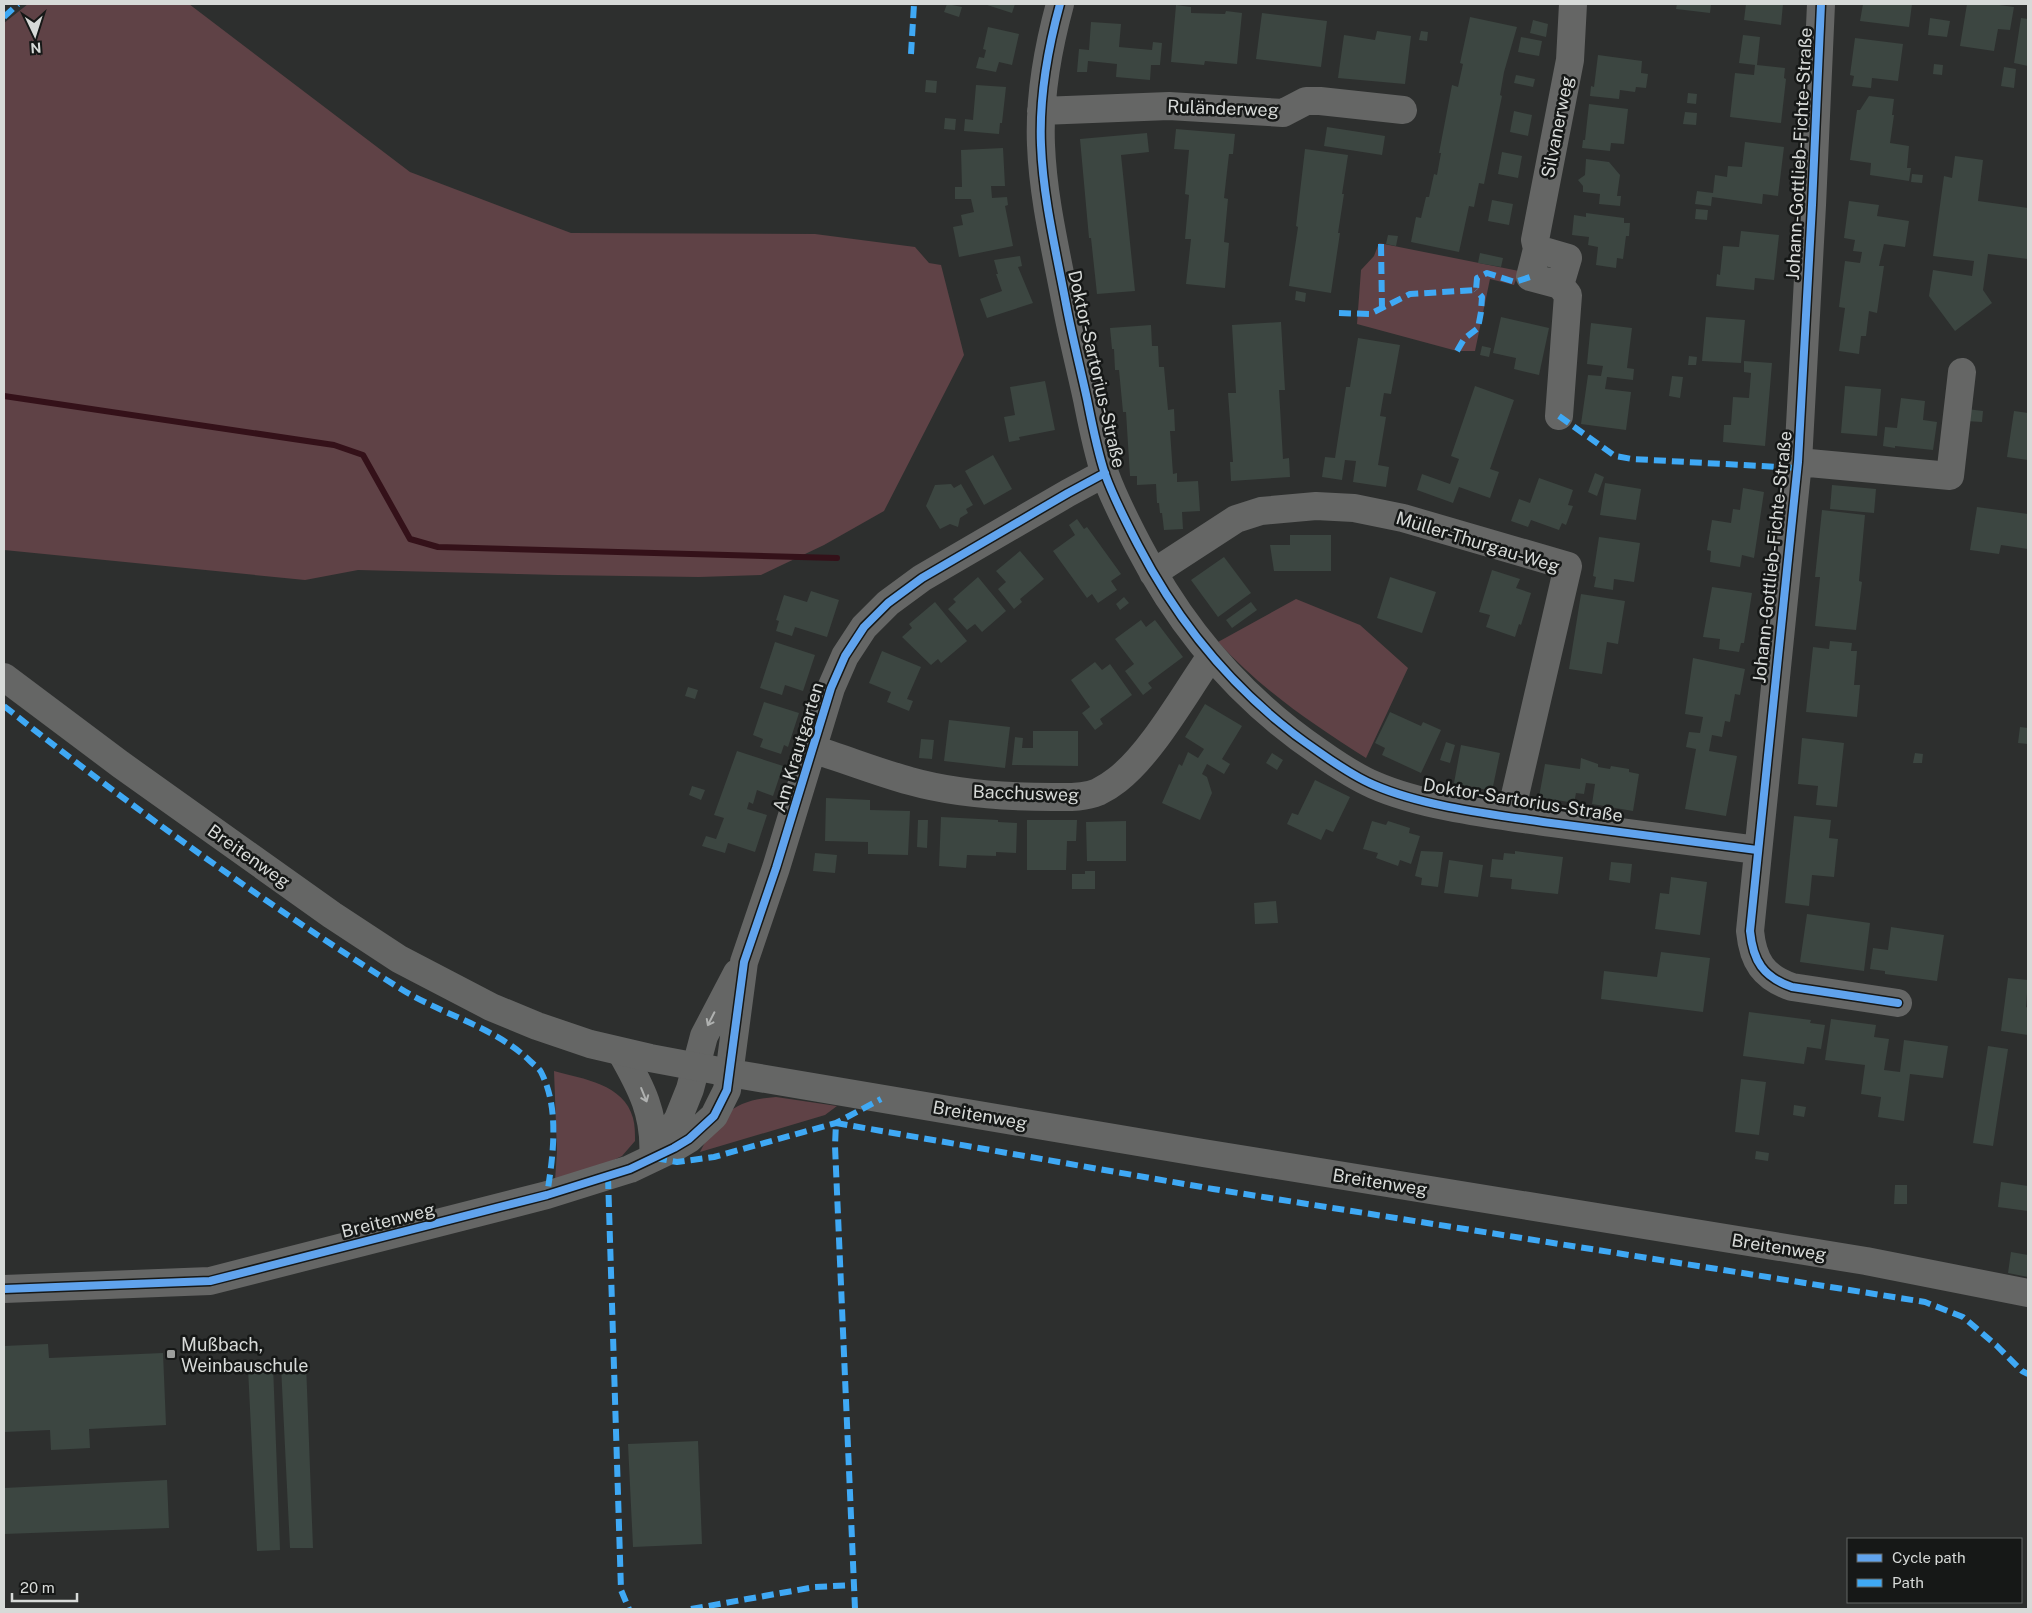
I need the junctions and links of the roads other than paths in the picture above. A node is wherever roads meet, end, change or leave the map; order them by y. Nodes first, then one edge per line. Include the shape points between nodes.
1 (1060, 4) edge
2 (1573, 4) edge
3 (1820, 4) edge
4 (1041, 110) junction
5 (1403, 110) dead end
6 (1962, 372) dead end
7 (1559, 416) dead end
8 (1798, 462) junction
9 (1105, 473) junction
10 (1153, 573) junction
11 (1211, 656) junction
12 (4, 677) edge
13 (812, 749) junction
14 (1510, 817) junction
15 (1757, 850) junction
16 (744, 962) junction
17 (1898, 1003) dead end
18 (621, 1052) junction
19 (695, 1067) junction
20 (730, 1073) junction
21 (653, 1157) junction
22 (4, 1289) edge
23 (2028, 1293) edge

1 - 4 street, Doktor-Sartorius-Straße
2 - 7 street, Silvanerweg via 1570,60 1535,240 1537,249 1568,258 1560,285 1568,295
3 - 8 street, Johann-Gottlieb-Fichte-Straße
4 - 5 street, Ruländerweg via 1169,106 1283,113 1306,102 1320,100
4 - 9 street, Doktor-Sartorius-Straße via 1046,198 1070,325
6 - 8 street, Johann-Gottlieb-Fichte-Straße via 1950,476
8 - 15 street, Johann-Gottlieb-Fichte-Straße
9 - 10 street, Doktor-Sartorius-Straße
9 - 13 street, Am Krautgarten via 922,578 888,603 864,627 845,656
10 - 11 street, Doktor-Sartorius-Straße via 1173,607
10 - 14 street, Müller-Thurgau-Weg via 1236,519 1261,511 1316,506 1354,508 1403,518 1568,566
11 - 13 street, Bacchusweg via 1134,764 1117,781 1098,792 1039,797 946,789 910,781
11 - 14 street, Doktor-Sartorius-Straße via 1255,701 1296,736 1374,785 1451,807
12 - 18 street, Breitenweg via 120,764 399,959 458,992 517,1018 567,1037
13 - 16 street, Am Krautgarten
14 - 15 street, Doktor-Sartorius-Straße
15 - 17 street, Johann-Gottlieb-Fichte-Straße via 1750,931 1755,954 1769,976 1792,987
16 -> 19 street, Am Krautgarten via 709,1023
16 - 20 street, Am Krautgarten
18 - 19 street, Breitenweg
18 -> 21 street via 647,1105 653,1131
19 - 20 street, Breitenweg
19 - 21 street, Breitenweg via 678,1119
20 - 21 street, Breitenweg via 720,1105 704,1127 674,1148
20 - 23 street, Breitenweg via 1203,1154 1866,1260
21 - 22 street, Breitenweg via 608,1177 547,1195 210,1281

